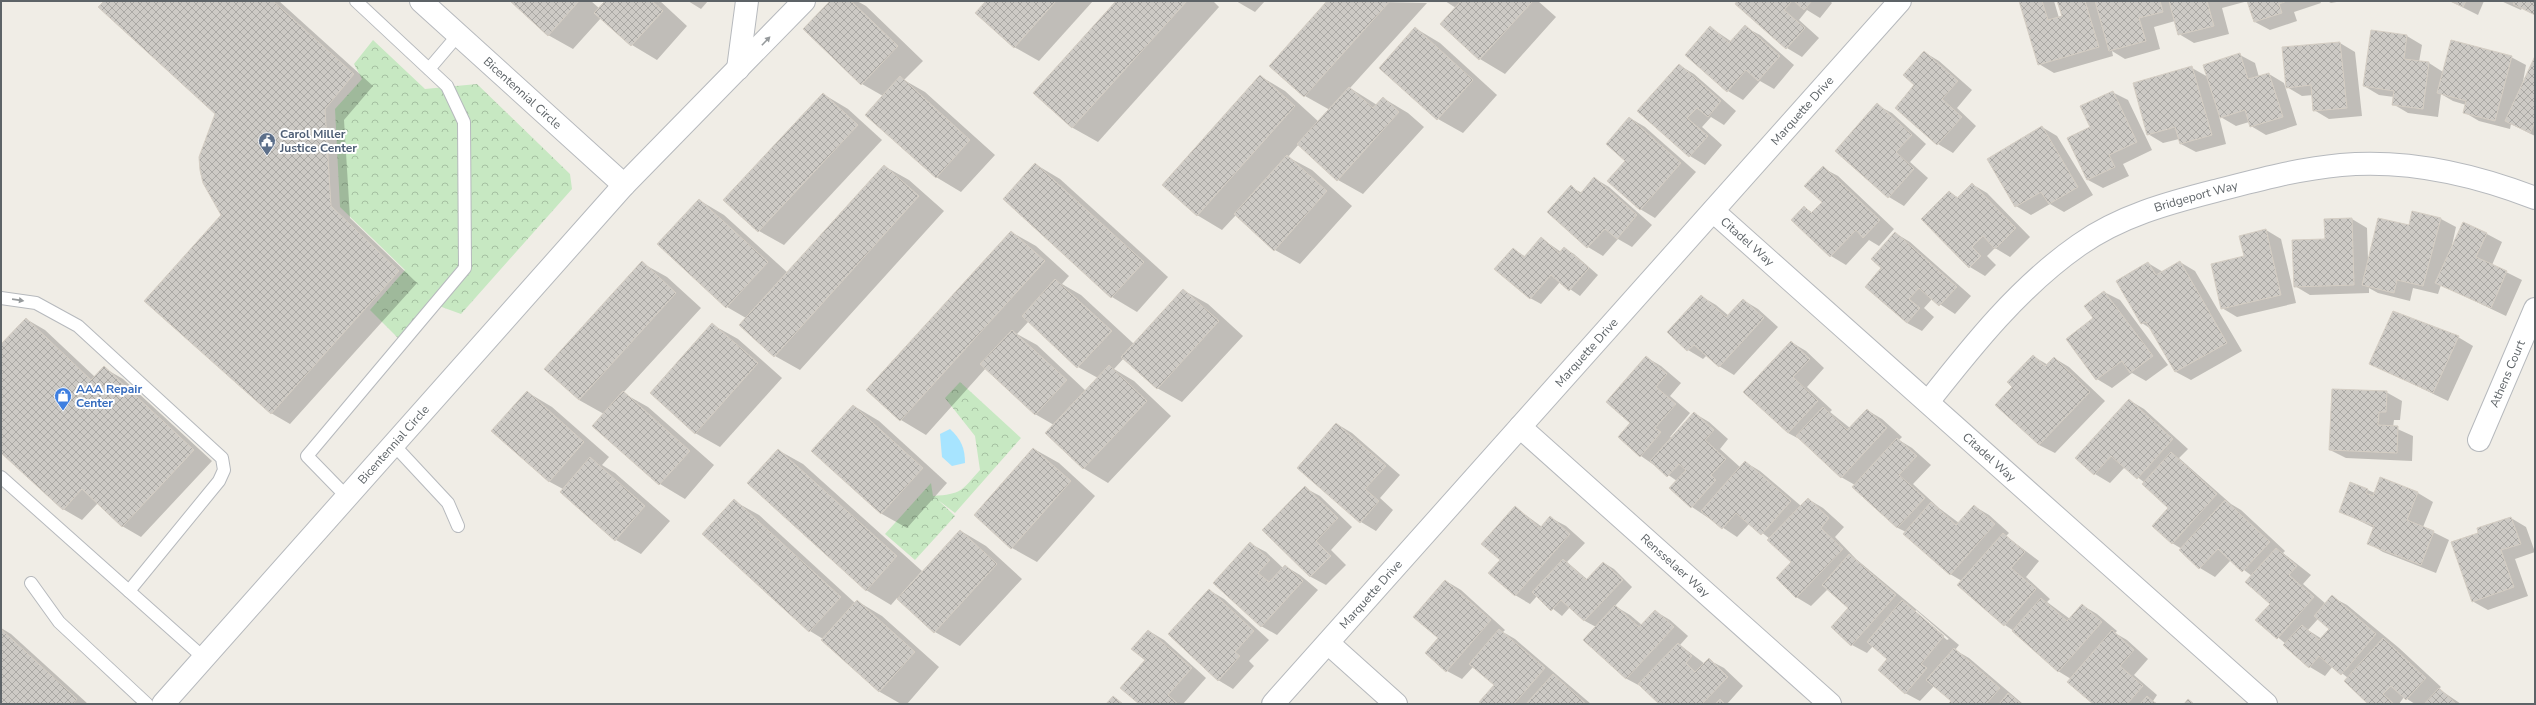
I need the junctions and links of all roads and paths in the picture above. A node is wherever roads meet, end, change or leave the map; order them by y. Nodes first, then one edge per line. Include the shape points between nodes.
1 (356, 1) edge
2 (421, 1) edge
3 (747, 1) edge
4 (1900, 1) edge
5 (796, 4) edge
6 (458, 35) junction
7 (429, 69) junction
8 (738, 69) junction
9 (624, 185) junction
10 (2535, 198) edge
11 (1713, 211) junction
12 (1, 298) edge
13 (2535, 309) edge
14 (1928, 402) junction
15 (1520, 428) junction
16 (2479, 440) dead end
17 (394, 444) junction
18 (1, 477) edge
19 (347, 497) junction
20 (458, 526) dead end
21 (31, 583) dead end
22 (129, 591) junction
23 (1328, 643) junction
24 (204, 658) junction
25 (169, 702) edge
26 (147, 704) edge
27 (1273, 704) edge
28 (1396, 704) edge
29 (1830, 704) edge
30 (2266, 704) edge

1 - 7 lane
2 - 6 street, Bicentennial Circle
3 - 8 street
4 - 11 street, Marquette Drive
8 -> 5 street, Bicentennial Circle
6 - 7 lane
6 - 9 street, Bicentennial Circle
7 - 19 lane via 447,86 464,122 465,268 306,456
8 - 9 street, Bicentennial Circle
9 - 17 street, Bicentennial Circle
10 - 14 street, Bridgeport Way via 2497,183 2442,170 2399,164 2342,165 2285,173 2158,206 2118,223 2081,244 2046,269 1972,347
11 - 14 street, Citadel Way
11 - 15 street, Marquette Drive
12 -> 22 lane via 36,303 78,326 222,458 224,470 219,481
13 - 16 street, Athens Court
14 - 30 street, Citadel Way
15 - 23 street, Marquette Drive
15 - 29 street, Rensselaer Way
17 - 19 street, Bicentennial Circle
17 - 20 lane via 448,503
18 - 22 lane
19 - 24 street, Bicentennial Circle
21 - 26 lane via 59,622
22 - 24 lane
23 - 27 street, Marquette Drive
23 - 28 street
24 - 25 street, Bicentennial Circle

